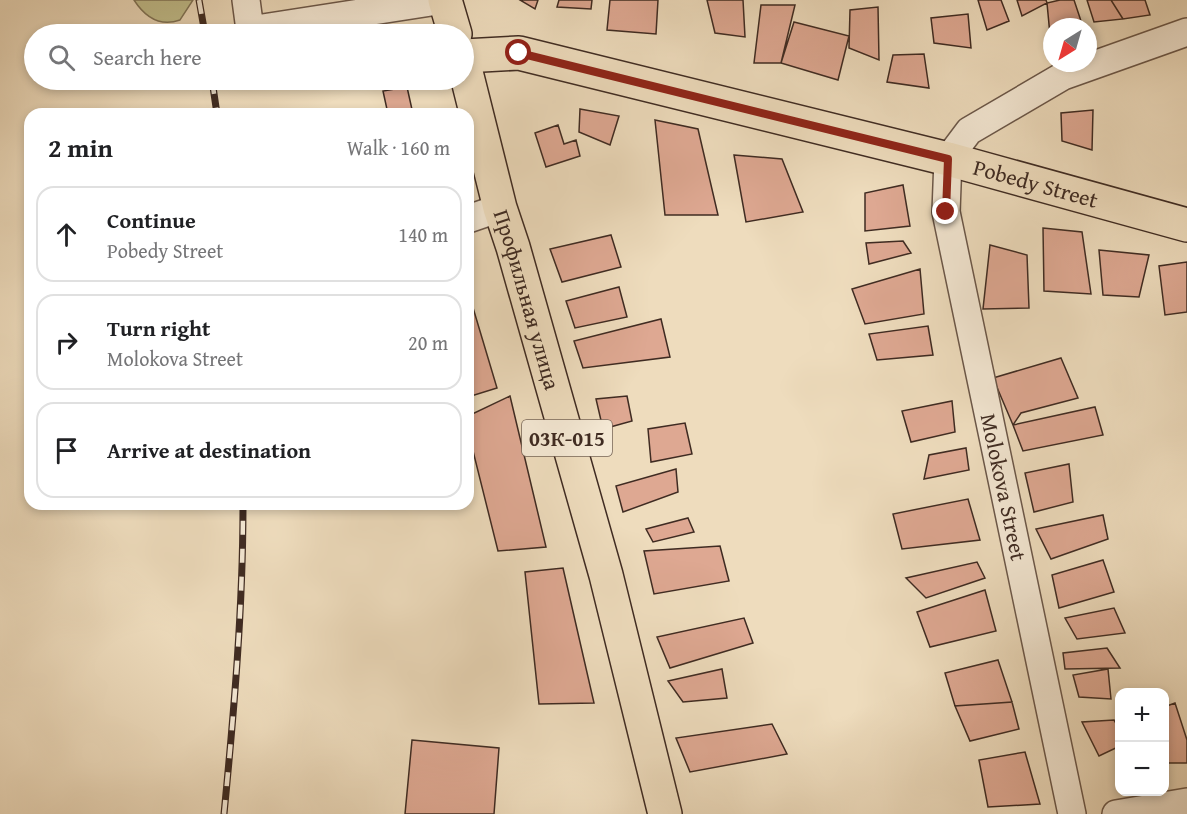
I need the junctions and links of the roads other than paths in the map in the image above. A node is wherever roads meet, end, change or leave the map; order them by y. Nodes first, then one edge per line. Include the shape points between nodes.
1 (246, 0) edge
2 (445, 0) edge
3 (249, 24) edge
4 (289, 24) edge
5 (452, 24) edge
6 (1187, 32) edge
7 (474, 55) edge
8 (470, 90) edge
9 (948, 159) junction
10 (500, 208) junction
11 (474, 217) edge
12 (1187, 225) edge
13 (1187, 802) edge
14 (664, 814) edge
15 (1072, 814) edge
16 (1116, 814) edge

1 - 3 street
2 - 4 street
2 - 5 main road
6 - 9 street via 1063,76 969,131
7 - 9 main road, Pobedy Street via 519,53
8 - 10 main road, Профильная улица / 03К-015
9 - 12 main road, Pobedy Street
9 - 15 street, Molokova Street via 946,212
10 - 11 street
10 - 14 main road, Профильная улица / 03К-015 via 606,575
13 - 16 street

